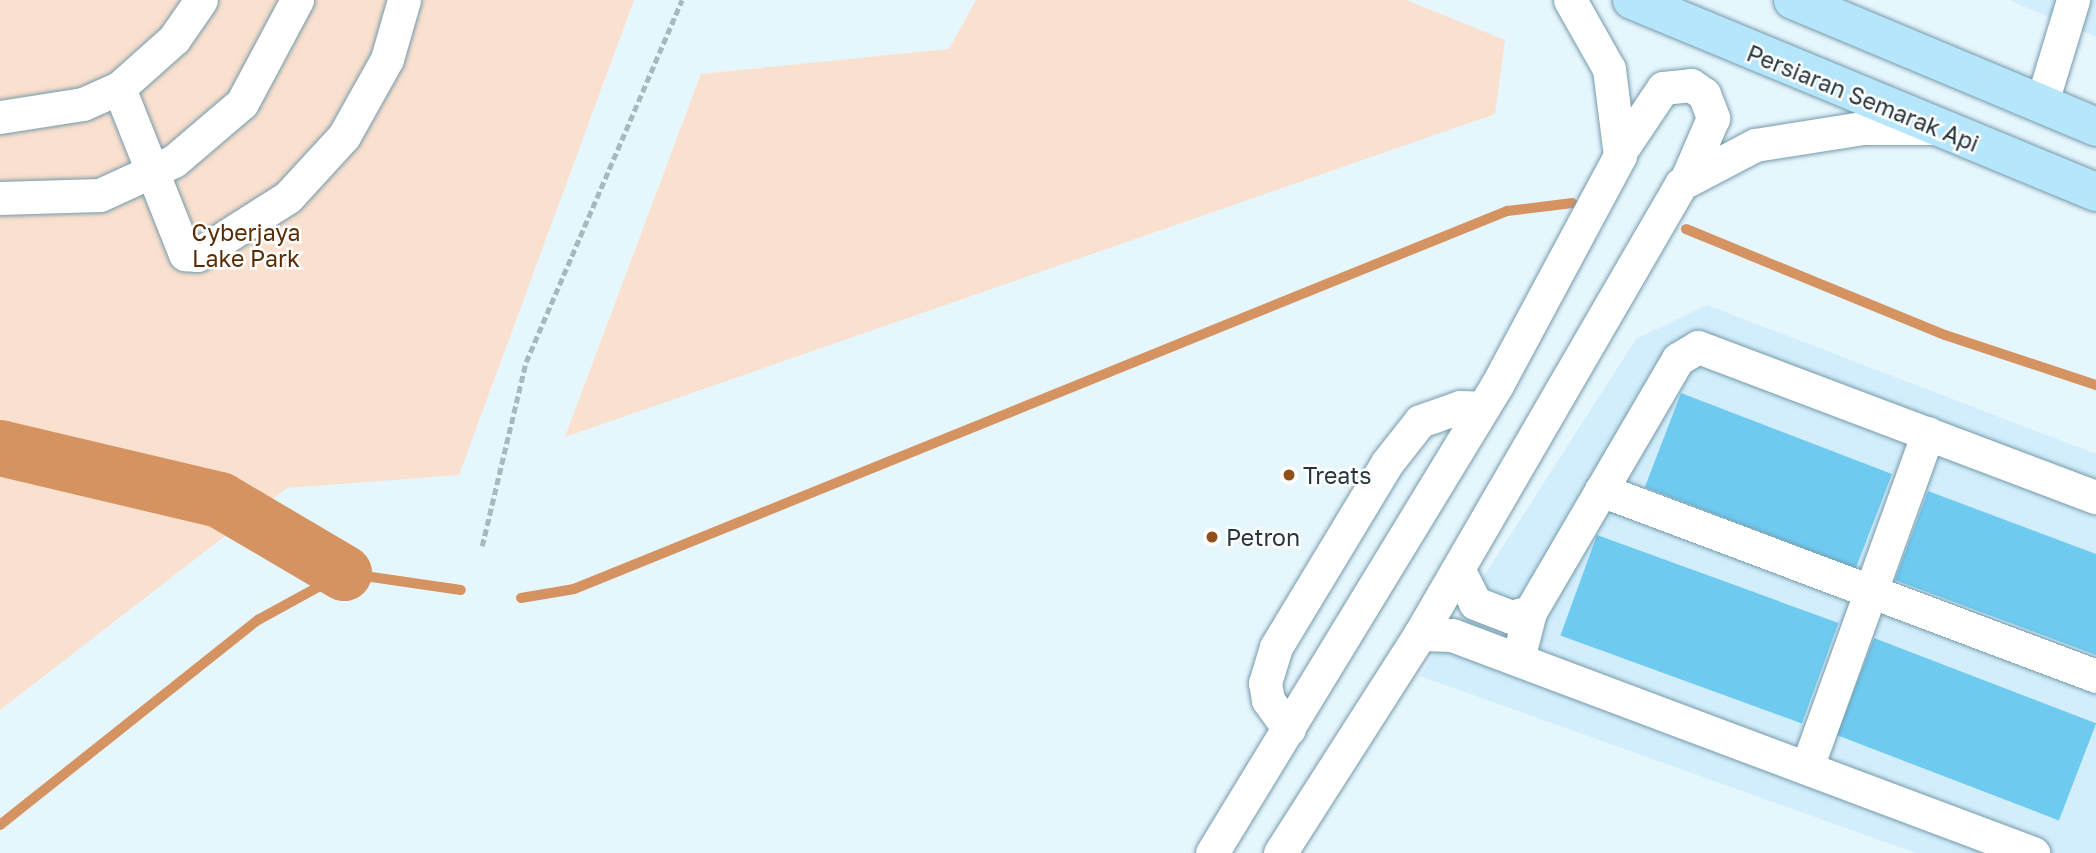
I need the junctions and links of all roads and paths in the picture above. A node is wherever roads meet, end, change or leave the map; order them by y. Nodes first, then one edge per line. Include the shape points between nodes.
1 (201, 0) edge
2 (297, 0) edge
3 (404, 0) edge
4 (682, 0) edge
5 (1570, 0) edge
6 (1632, 0) edge
7 (1793, 0) edge
8 (2073, 0) edge
9 (119, 88) junction
10 (2042, 102) junction
11 (0, 117) edge
12 (2096, 127) edge
13 (1933, 128) junction
14 (1624, 146) junction
15 (149, 176) junction
16 (1687, 178) junction
17 (2096, 192) edge
18 (0, 198) edge
19 (1483, 408) junction
20 (1928, 433) junction
21 (1601, 490) junction
22 (2096, 497) edge
23 (482, 546) dead end
24 (1458, 569) junction
25 (1870, 593) junction
26 (1530, 612) junction
27 (1420, 634) junction
28 (1518, 659) junction
29 (2096, 676) edge
30 (1290, 729) junction
31 (1807, 768) junction
32 (1212, 853) edge
33 (1280, 853) edge
34 (2033, 853) edge

1 - 9 street via 174,39
2 - 15 street via 242,103 200,143
3 - 15 street via 387,59 344,136 288,197 221,243 185,254
4 - 23 path via 526,362
5 - 14 street via 1609,69
6 - 13 main road, Persiaran Semarak Api
7 - 10 main road
8 - 10 street
9 - 11 street via 83,104
9 - 15 street
10 - 12 main road
13 - 16 street via 1862,128 1755,145
13 - 17 main road, Persiaran Semarak Api
14 - 16 street via 1662,88 1691,85 1704,94 1713,118
14 - 19 street
15 - 18 street via 100,195
16 - 24 street
19 - 30 street
19 - 30 street via 1460,407 1420,421 1373,486 1276,648 1265,683 1268,700
20 - 21 street via 1698,346 1678,359
20 - 22 street
20 - 25 street
21 - 25 street
21 - 26 street
24 - 26 street via 1475,603 1511,617
24 - 27 street
25 - 29 street
25 - 31 street
26 - 28 street
27 - 28 street via 1452,635
27 - 33 street
28 - 31 street
30 - 32 street
31 - 34 street

